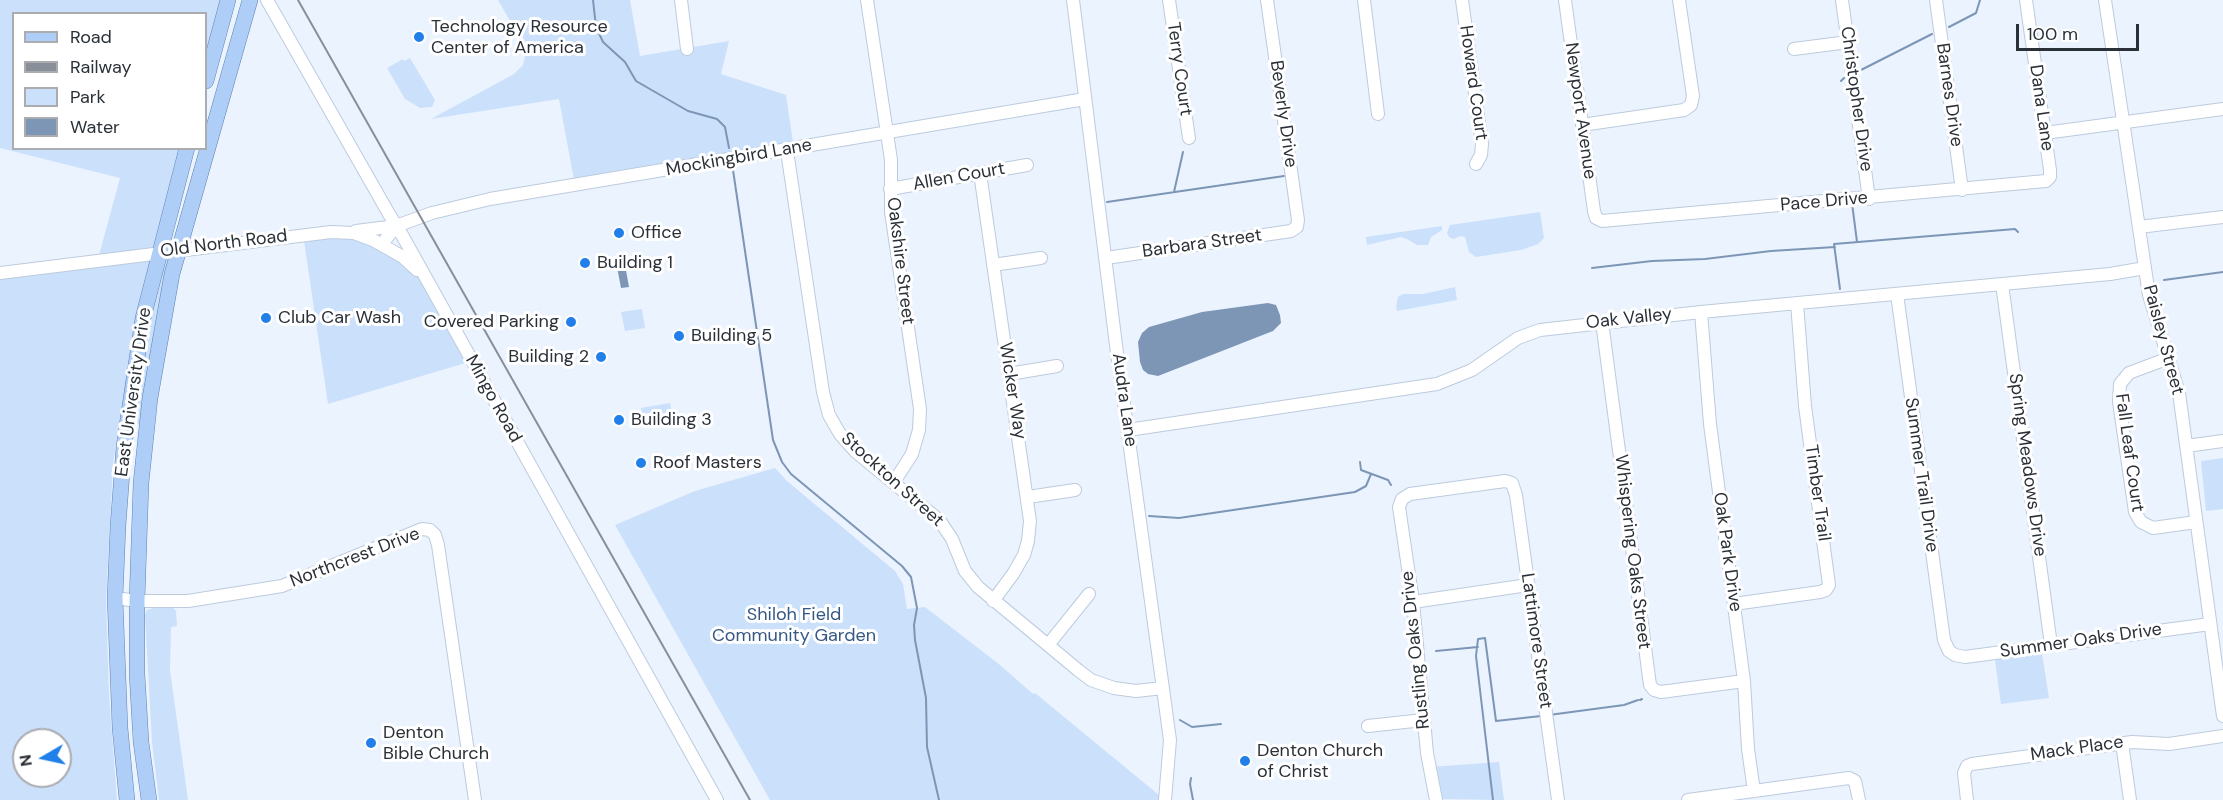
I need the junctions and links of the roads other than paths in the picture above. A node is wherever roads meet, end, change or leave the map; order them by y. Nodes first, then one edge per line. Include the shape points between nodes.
1 (228, 0) edge
2 (250, 0) edge
3 (267, 0) edge
4 (681, 0) edge
5 (867, 0) edge
6 (1073, 0) edge
7 (1169, 0) edge
8 (1267, 0) edge
9 (1364, 0) edge
10 (1462, 0) edge
11 (1565, 0) edge
12 (1679, 0) edge
13 (1842, 0) edge
14 (1936, 0) edge
15 (2026, 0) edge
16 (2105, 0) edge
17 (1848, 42) junction
18 (687, 48) dead end
19 (1794, 49) dead end
20 (207, 77) edge
21 (1085, 99) junction
22 (2223, 109) edge
23 (1377, 114) dead end
24 (2122, 123) junction
25 (1582, 124) junction
26 (887, 133) junction
27 (2045, 133) junction
28 (1189, 138) dead end
29 (186, 150) edge
30 (787, 151) junction
31 (1476, 164) dead end
32 (1027, 165) dead end
33 (980, 173) junction
34 (2048, 180) joint
35 (890, 189) junction
36 (1962, 190) junction
37 (1869, 199) junction
38 (2223, 217) edge
39 (1599, 220) joint
40 (396, 226) junction
41 (1297, 227) joint
42 (2139, 227) junction
43 (343, 232) junction
44 (382, 244) junction
45 (179, 250) junction
46 (159, 252) junction
47 (1041, 258) dead end
48 (1106, 258) junction
49 (993, 265) junction
50 (2145, 268) junction
51 (0, 273) edge
52 (2002, 284) junction
53 (430, 288) junction
54 (1897, 294) junction
55 (1797, 303) junction
56 (1701, 312) junction
57 (1602, 322) junction
58 (2169, 358) junction
59 (1057, 366) dead end
60 (1010, 374) junction
61 (1128, 430) junction
62 (2223, 441) edge
63 (2186, 446) junction
64 (894, 482) junction
65 (1512, 483) joint
66 (1075, 490) dead end
67 (1028, 497) junction
68 (2196, 522) junction
69 (1528, 585) junction
70 (1089, 594) dead end
71 (115, 598) junction
72 (137, 601) junction
73 (993, 601) junction
74 (1413, 602) junction
75 (1734, 604) junction
76 (2211, 624) junction
77 (1048, 645) junction
78 (2051, 645) junction
79 (1952, 653) joint
80 (1744, 681) junction
81 (1163, 688) junction
82 (2223, 716) edge
83 (1423, 720) junction
84 (1368, 726) dead end
85 (2223, 736) edge
86 (2122, 743) junction
87 (1754, 791) junction
88 (127, 800) edge
89 (149, 800) edge
90 (475, 800) edge
91 (717, 800) edge
92 (1165, 800) edge
93 (1436, 800) edge
94 (1558, 800) edge
95 (1688, 800) edge
96 (1859, 800) edge
97 (1967, 800) edge
98 (2130, 800) edge

1 - 20 main road
2 - 45 main road, East University Drive
3 - 40 street, Mingo Road
4 - 18 street
5 - 26 street, Oakshire Street
6 - 21 street, Audra Lane
7 - 28 street, Terry Court
8 - 41 street, Beverly Drive
9 - 23 street
10 - 31 street, Howard Court via 1482,144
11 - 25 street, Newport Avenue
12 - 25 street via 1693,96 1691,105 1684,110
13 - 17 street, Christopher Drive
14 - 36 street, Barnes Drive
15 - 27 street, Dana Lane
16 - 24 street, Paisley Street
17 - 19 street
17 - 37 street, Christopher Drive
21 - 26 street, Mockingbird Lane
21 - 48 street, Audra Lane
22 - 24 street
24 - 27 street
24 - 42 street, Paisley Street
25 - 39 street, Newport Avenue via 1594,211
26 - 30 street, Mockingbird Lane
26 - 35 street, Oakshire Street via 892,169
27 - 34 street, Dana Lane
29 - 46 main road, East University Drive
30 - 40 street, Mockingbird Lane via 490,199
30 - 64 street, Stockton Street via 827,408 850,446
32 - 33 street, Allen Court
33 - 35 street, Allen Court
33 - 49 street, Wicker Way
34 - 36 street, Pace Drive
35 - 64 street, Oakshire Street via 921,413 912,454
36 - 37 street, Pace Drive
37 - 39 street, Pace Drive
38 - 42 street
40 - 43 street, Mockingbird Lane
40 - 44 street
40 - 53 street, Mingo Road
41 - 48 street, Barbara Street
42 - 50 street, Paisley Street
43 - 44 street, Old North Road
43 - 45 street, Old North Road
44 - 53 street, Old North Road via 411,263
45 - 46 street, Old North Road
45 - 72 main road, East University Drive via 150,398 141,483
46 - 51 street, Old North Road
46 - 71 main road, East University Drive via 129,400
47 - 49 street
48 - 61 street, Audra Lane
49 - 60 street, Wicker Way
50 - 52 street, Oak Valley
50 - 58 street, Paisley Street
52 - 54 street, Oak Valley
52 - 78 street, Spring Meadows Drive
53 - 91 street, Mingo Road
54 - 55 street, Oak Valley
54 - 79 street, Summer Trail Drive via 1944,640
55 - 56 street, Oak Valley
55 - 75 street, Timber Trail via 1805,404 1828,585 1820,592
56 - 57 street, Oak Valley
56 - 75 street, Oak Park Drive via 1710,424
57 - 61 street, Oak Valley via 1525,334 1480,366 1437,384
57 - 80 street, Whispering Oaks Street via 1650,686 1661,692
58 - 63 street, Paisley Street
58 - 68 street, Fall Leaf Court via 2128,373 2120,384 2135,512 2141,522 2153,528
59 - 60 street
60 - 67 street, Wicker Way
61 - 81 street, Audra Lane
62 - 63 street
63 - 68 street, Paisley Street
64 - 73 street, Stockton Street via 940,521 969,577
65 - 69 street, Lattimore Street
65 - 74 street, Rustling Oaks Drive via 1501,481 1410,494 1402,499 1399,511
66 - 67 street
67 - 73 street, Wicker Way via 1030,528 1026,548
68 - 76 street, Paisley Street
69 - 74 street
69 - 94 street, Lattimore Street
70 - 77 street
71 - 72 street, Northcrest Drive
71 - 88 main road, East University Drive
72 - 89 main road, East University Drive via 141,742
72 - 90 street, Northcrest Drive via 188,600 282,586 430,530 438,545
73 - 77 street, Stockton Street
74 - 83 street, Rustling Oaks Drive
75 - 80 street, Oak Park Drive
76 - 78 street, Summer Oaks Drive
76 - 82 street, Paisley Street
77 - 81 street, Stockton Street via 1084,675 1106,686
78 - 79 street, Summer Oaks Drive via 1965,657
80 - 87 street, Oak Park Drive
81 - 92 street, Audra Lane via 1171,747
83 - 84 street
83 - 93 street, Rustling Oaks Drive
85 - 86 street, Mack Place via 2169,744
86 - 97 street, Mack Place via 1972,764 1964,773
86 - 98 street
87 - 95 street
87 - 96 street via 1851,778

